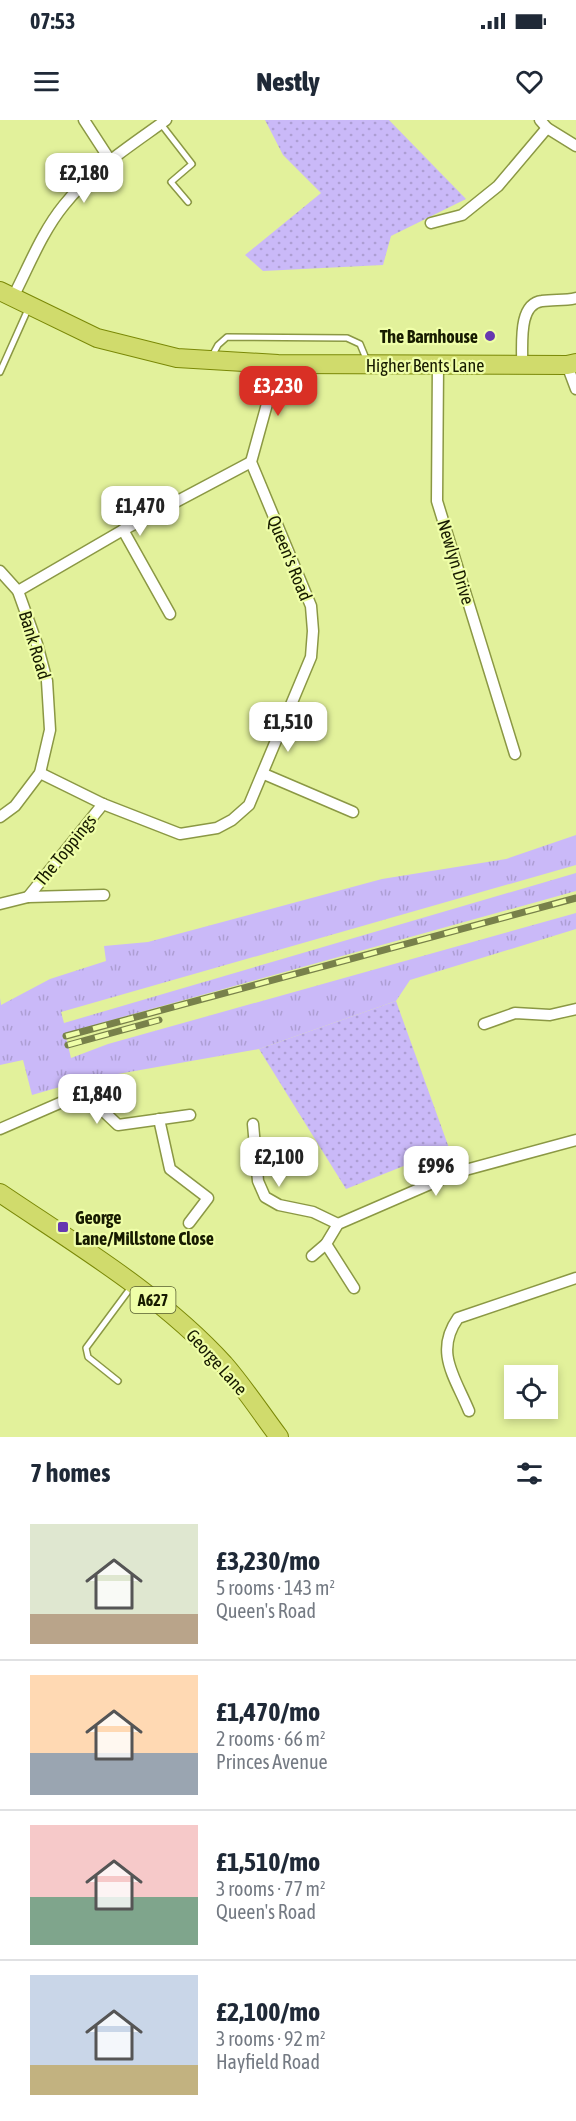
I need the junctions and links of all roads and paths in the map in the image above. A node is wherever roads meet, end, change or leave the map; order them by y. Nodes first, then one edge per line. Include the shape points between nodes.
1 (84, 120) edge
2 (163, 122) edge
3 (544, 124) edge
4 (576, 146) edge
5 (110, 160) junction
6 (188, 202) dead end
7 (431, 224) dead end
8 (14, 298) edge
9 (576, 298) edge
10 (210, 360) junction
11 (278, 364) junction
12 (369, 364) junction
13 (438, 364) junction
14 (572, 364) edge
15 (522, 365) junction
16 (0, 372) edge
17 (576, 389) edge
18 (251, 462) junction
19 (123, 530) junction
20 (0, 571) edge
21 (18, 591) junction
22 (170, 614) dead end
23 (515, 754) dead end
24 (40, 773) junction
25 (264, 774) junction
26 (103, 804) junction
27 (353, 812) dead end
28 (0, 817) edge
29 (104, 895) dead end
30 (28, 897) junction
31 (0, 904) edge
32 (576, 1009) edge
33 (484, 1024) dead end
34 (190, 1115) dead end
35 (159, 1119) junction
36 (253, 1124) dead end
37 (0, 1129) edge
38 (576, 1140) edge
39 (0, 1193) edge
40 (189, 1223) dead end
41 (338, 1224) junction
42 (326, 1244) junction
43 (312, 1256) dead end
44 (576, 1278) edge
45 (133, 1285) junction
46 (354, 1288) dead end
47 (118, 1381) dead end
48 (469, 1411) dead end
49 (279, 1437) edge

1 - 5 street
2 - 5 street
2 - 6 lane via 192,164 171,182
3 - 4 street
3 - 7 street via 498,186 462,215
5 - 8 street via 64,205 40,242
8 - 10 main road, Higher Bents Lane via 97,338 177,358
8 - 16 lane
9 - 15 street via 540,301 530,307 523,324
10 - 11 main road, Higher Bents Lane
10 - 12 lane via 227,337 347,338 360,344
11 - 12 main road, Higher Bents Lane
11 - 18 street
12 - 13 main road, Higher Bents Lane
13 - 15 main road, Higher Bents Lane
13 - 23 street, Newlyn Drive via 437,501
14 - 15 main road, Higher Bents Lane
14 - 17 street
18 - 19 street
18 - 25 street, Queen's Road via 311,606 313,631 311,657
19 - 21 street
19 - 22 street
20 - 21 street, Bank Road
21 - 24 street, Bank Road via 47,681 50,730
24 - 26 street, Queen's Road
24 - 28 street, Bank Road via 15,806
25 - 26 street, Queen's Road via 249,805 232,820 198,832 180,834
25 - 27 street
26 - 30 street, The Toppings
29 - 30 street, The Toppings
30 - 31 street, The Toppings
32 - 33 street via 549,1015 514,1013
34 - 35 street
35 - 37 street via 118,1125 100,1108 69,1099
35 - 40 street via 170,1169 208,1198
36 - 41 street via 258,1181 265,1197
38 - 41 street via 458,1172
39 - 45 main road, George Lane / A627
41 - 42 street
42 - 43 street
42 - 46 street
44 - 48 street via 458,1318 448,1333 445,1352
45 - 47 lane via 86,1348 88,1357
45 - 49 main road, George Lane / A627 via 181,1323 224,1365

